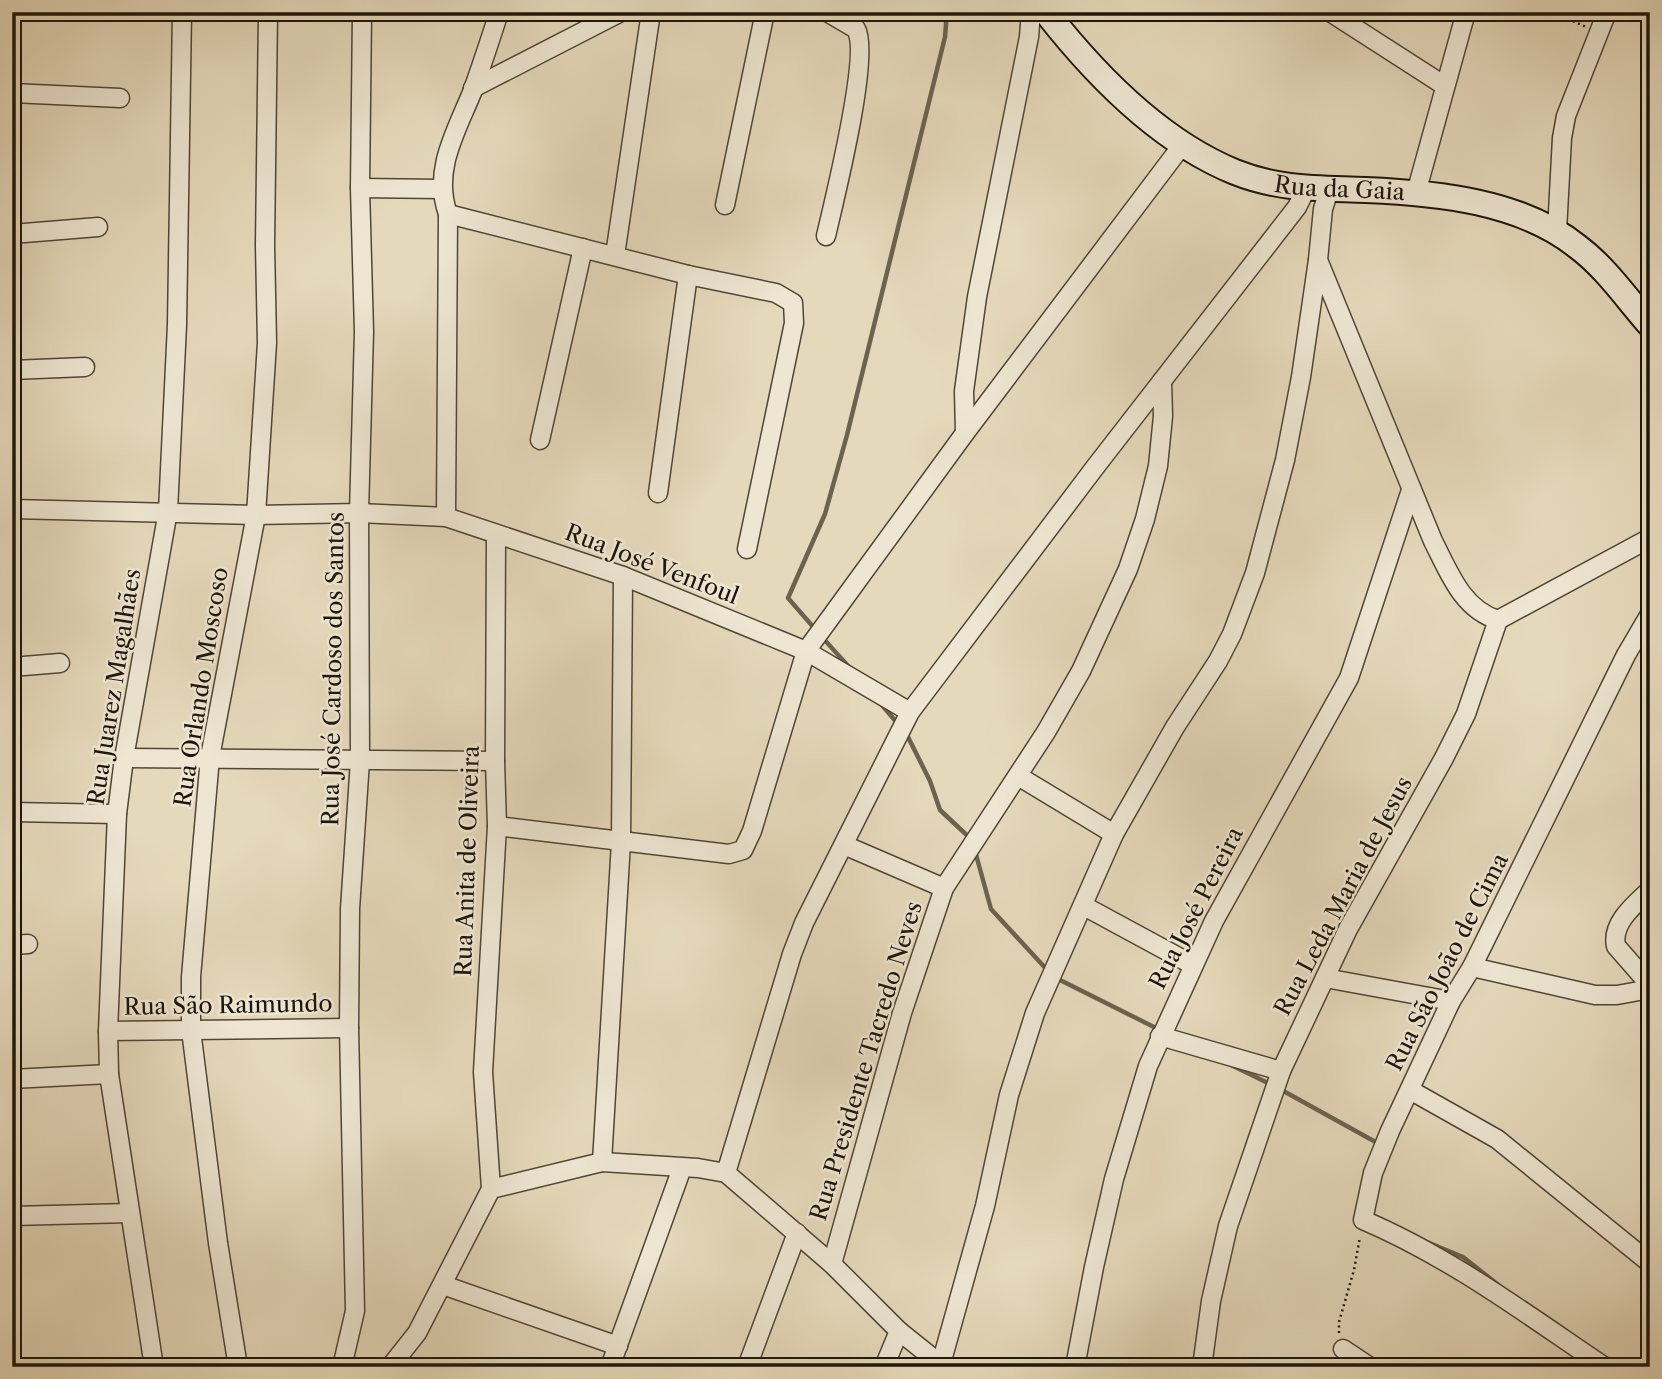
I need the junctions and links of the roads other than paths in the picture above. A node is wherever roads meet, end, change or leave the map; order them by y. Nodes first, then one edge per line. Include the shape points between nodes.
1 (181, 12) edge
2 (268, 12) edge
3 (362, 12) edge
4 (499, 12) edge
5 (621, 12) edge
6 (651, 12) edge
7 (765, 12) edge
8 (827, 12) edge
9 (1031, 12) edge
10 (1046, 12) edge
11 (1330, 12) edge
12 (1466, 12) edge
13 (1607, 12) edge
14 (1444, 86) junction
15 (473, 88) junction
16 (12, 93) edge
17 (120, 98) dead end
18 (1183, 145) junction
19 (360, 188) junction
20 (441, 189) junction
21 (1317, 190) junction
22 (1416, 193) junction
23 (725, 205) dead end
24 (448, 214) junction
25 (98, 227) dead end
26 (1558, 231) junction
27 (12, 234) edge
28 (826, 236) dead end
29 (583, 248) junction
30 (615, 255) junction
31 (1318, 260) junction
32 (688, 275) junction
33 (1650, 325) edge
34 (85, 367) dead end
35 (12, 370) edge
36 (1162, 381) junction
37 (965, 433) junction
38 (540, 440) dead end
39 (1411, 490) junction
40 (659, 493) dead end
41 (12, 509) edge
42 (168, 511) junction
43 (359, 513) junction
44 (256, 515) junction
45 (446, 517) junction
46 (496, 534) junction
47 (1650, 538) edge
48 (747, 549) dead end
49 (624, 576) junction
50 (1650, 614) edge
51 (1498, 620) junction
52 (806, 651) junction
53 (60, 663) dead end
54 (12, 667) edge
55 (910, 712) junction
56 (210, 757) junction
57 (124, 758) junction
58 (360, 761) junction
59 (495, 761) junction
60 (1018, 776) junction
61 (12, 812) edge
62 (117, 814) junction
63 (497, 827) junction
64 (1114, 834) junction
65 (621, 842) junction
66 (844, 845) junction
67 (944, 888) junction
68 (1650, 890) edge
69 (1084, 906) junction
70 (1193, 965) junction
71 (1472, 967) junction
72 (1325, 978) junction
73 (1650, 987) edge
74 (1451, 1001) junction
75 (349, 1028) junction
76 (191, 1030) junction
77 (108, 1031) junction
78 (1160, 1035) junction
79 (1281, 1071) junction
80 (109, 1074) junction
81 (12, 1079) edge
82 (1410, 1090) junction
83 (601, 1162) junction
84 (682, 1168) junction
85 (726, 1173) junction
86 (491, 1189) junction
87 (129, 1213) junction
88 (12, 1216) edge
89 (797, 1233) junction
90 (1650, 1263) edge
91 (832, 1264) junction
92 (443, 1285) junction
93 (899, 1331) junction
94 (618, 1346) junction
95 (1343, 1349) road end
96 (942, 1366) edge
97 (154, 1367) edge
98 (238, 1367) edge
99 (342, 1367) edge
100 (390, 1367) edge
101 (610, 1367) edge
102 (747, 1367) edge
103 (884, 1367) edge
104 (1075, 1367) edge
105 (1202, 1367) edge
106 (1370, 1367) edge
107 (1605, 1367) edge

1 - 42 street, Rua Juarez Magalhães via 177,326
2 - 44 street, Rua Orlando Moscoso via 267,343
3 - 19 street, Rua José Cardoso dos Santos
4 - 15 street
5 - 15 street
6 - 30 street
7 - 23 street
8 - 28 street via 856,29 860,50 856,92
9 - 37 street via 977,297 964,391
10 - 18 main road, Rua da Gaia via 1111,85
11 - 14 street
12 - 14 street
13 - 26 street via 1566,116
14 - 22 street
15 - 20 street via 447,150
16 - 17 street
18 - 21 main road, Rua da Gaia via 1236,172
18 - 37 street
19 - 20 street
19 - 43 street, Rua José Cardoso dos Santos via 364,332
20 - 24 street
21 - 22 main road, Rua da Gaia
21 - 31 street via 1323,209
21 - 36 street via 1297,207
22 - 26 main road, Rua da Gaia via 1512,213
24 - 29 street
24 - 45 street
25 - 27 street
26 - 33 main road, Rua da Gaia via 1600,268
29 - 30 street
29 - 38 street
30 - 32 street
31 - 39 street
31 - 64 street via 1285,460 1248,595 1218,662
32 - 40 street
32 - 48 street via 776,293 793,303 794,323
34 - 35 street
36 - 55 street
36 - 60 street, Rua Presidente Tacredo Neves via 1158,466 1128,569 1080,671
37 - 52 street
39 - 51 street via 1459,591 1474,608
39 - 70 street, Rua José Pereira via 1349,678
41 - 42 street, Rua José Venfoul
42 - 44 street, Rua José Venfoul
42 - 57 street, Rua Juarez Magalhães
43 - 44 street, Rua José Venfoul
43 - 45 street, Rua José Venfoul
43 - 58 street, Rua José Cardoso dos Santos
44 - 56 street, Rua Orlando Moscoso
45 - 46 street, Rua José Venfoul
46 - 49 street, Rua José Venfoul
46 - 59 street, Rua Anita de Oliveira
47 - 51 street
49 - 52 street, Rua José Venfoul
49 - 65 street
50 - 71 street, Rua São João de Cima
51 - 72 street, Rua Leda Maria de Jesus via 1466,714
52 - 55 street, Rua José Venfoul
52 - 65 street via 743,850 729,854
53 - 54 street
55 - 66 street
56 - 57 street
56 - 58 street
56 - 76 street, Rua Orlando Moscoso via 191,977
57 - 62 street, Rua Juarez Magalhães
58 - 59 street
58 - 75 street, Rua José Cardoso dos Santos via 350,909
59 - 63 street, Rua Anita de Oliveira
60 - 64 street
60 - 67 street, Rua Presidente Tacredo Neves
61 - 62 street
62 - 77 street, Rua Juarez Magalhães
63 - 65 street
63 - 86 street, Rua Anita de Oliveira via 483,1072
64 - 69 street
65 - 83 street
66 - 67 street
66 - 85 street via 792,954
67 - 91 street, Rua Presidente Tacredo Neves via 902,1013
68 - 73 street via 1628,911 1615,933 1616,946
69 - 70 street
69 - 96 street via 1035,1013 1009,1094
70 - 78 street, Rua José Pereira
71 - 73 street via 1595,996
71 - 74 street, Rua São João de Cima
72 - 74 street
72 - 79 street, Rua Leda Maria de Jesus
74 - 82 street, Rua São João de Cima
75 - 76 street, Rua São Raimundo
75 - 99 street, Rua José Cardoso dos Santos via 355,1311
76 - 77 street, Rua São Raimundo
76 - 98 street, Rua Orlando Moscoso
77 - 80 street, Rua Juarez Magalhães
78 - 79 street
78 - 104 street, Rua José Pereira via 1118,1167
79 - 105 street, Rua Leda Maria de Jesus via 1228,1226 1210,1301
80 - 81 street
80 - 87 street, Rua Juarez Magalhães
82 - 90 street via 1497,1139
82 - 107 street, Rua São João de Cima via 1373,1173 1363,1220 1465,1272
83 - 84 street
83 - 86 street
84 - 85 street
84 - 94 street
85 - 89 street
86 - 92 street
87 - 88 street
87 - 97 street, Rua Juarez Magalhães
89 - 91 street
89 - 102 street
91 - 93 street
92 - 94 street
92 - 100 street via 417,1333
93 - 96 street
93 - 103 street
94 - 101 street
95 - 106 street

